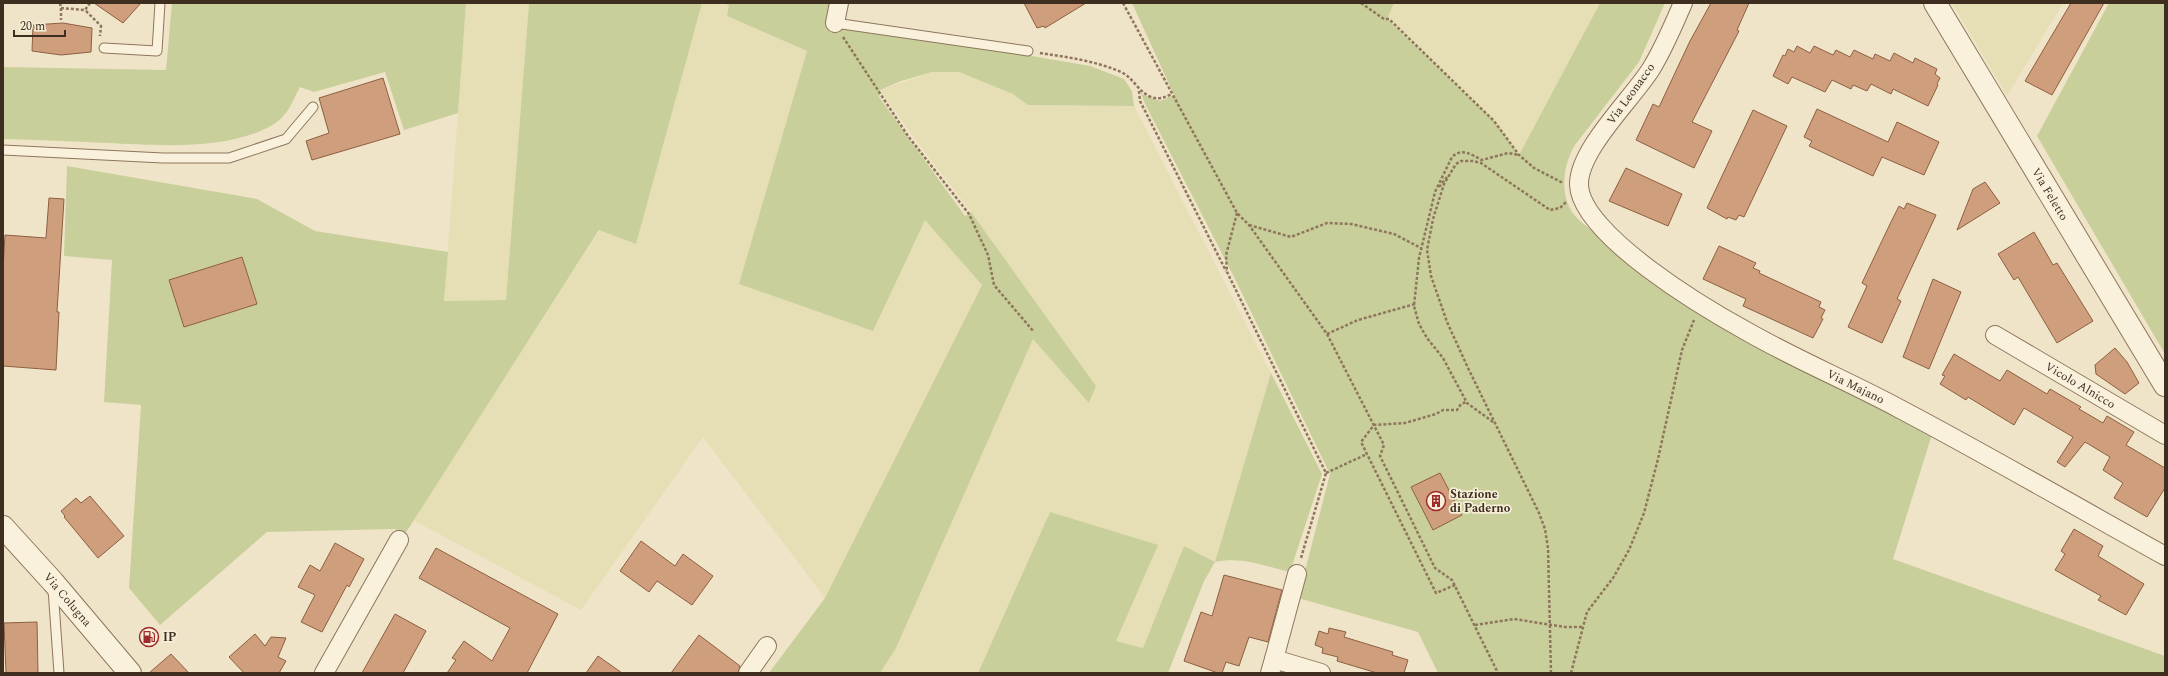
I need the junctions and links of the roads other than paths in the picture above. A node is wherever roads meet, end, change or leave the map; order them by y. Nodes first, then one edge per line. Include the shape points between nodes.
1 (160, 3) edge
2 (839, 3) edge
3 (1683, 3) edge
4 (1935, 3) edge
5 (835, 23) joint
6 (104, 48) road end
7 (1028, 51) road end
8 (313, 107) dead end
9 (3, 150) edge
10 (1571, 184) joint
11 (1995, 335) dead end
12 (2165, 385) edge
13 (2165, 435) edge
14 (3, 527) edge
15 (399, 540) dead end
16 (2165, 556) edge
17 (1297, 574) road end
18 (53, 582) junction
19 (767, 646) dead end
20 (1272, 666) edge
21 (59, 673) edge
22 (130, 673) edge
23 (324, 673) edge
24 (748, 673) edge
25 (1321, 673) edge

1 - 6 lane via 157,50
2 - 5 street
3 - 10 street, Via Leonacco via 1650,71 1585,159
4 - 12 street, Via Feletto
5 - 7 lane
8 - 9 lane via 286,140 229,158 163,158
10 - 16 street, Via Majano via 1596,223 1616,242 1705,306 1790,355 1899,408
11 - 13 street, Vicolo Alnicco
14 - 18 street, Via Colugna
15 - 23 street
17 - 20 street
18 - 21 lane
18 - 22 street, Via Colugna
19 - 24 street
20 - 25 street

